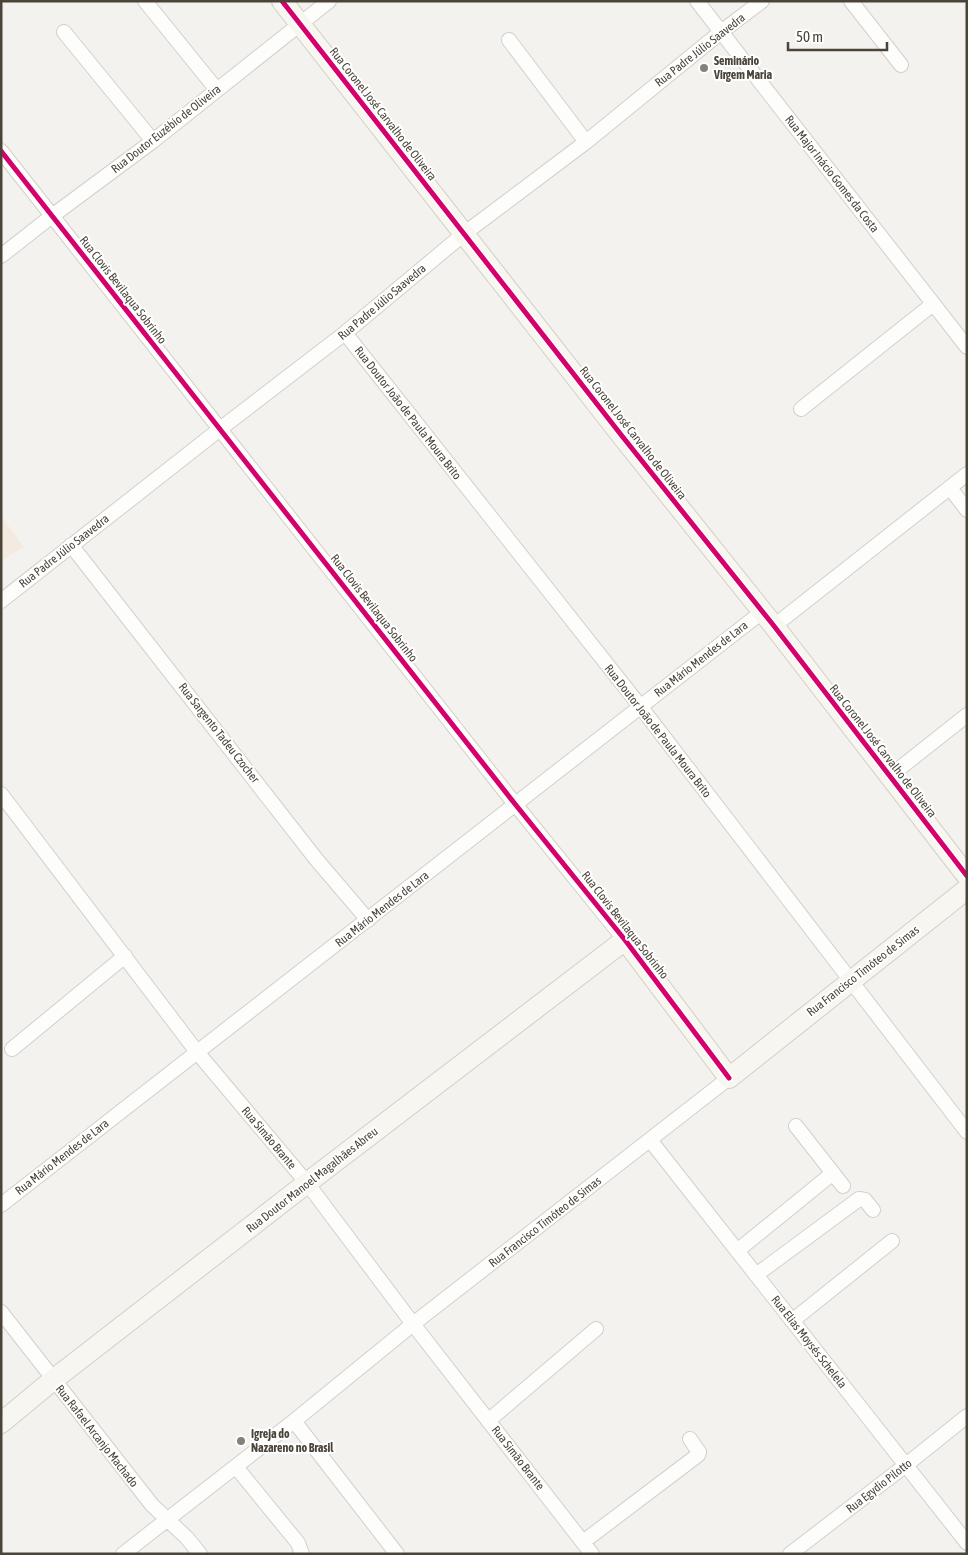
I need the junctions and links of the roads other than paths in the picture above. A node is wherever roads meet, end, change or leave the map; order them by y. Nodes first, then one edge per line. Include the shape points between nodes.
1 (145, 1) edge
2 (282, 1) edge
3 (330, 1) edge
4 (697, 1) edge
5 (762, 1) edge
6 (851, 1) edge
7 (300, 24) junction
8 (64, 32) dead end
9 (721, 32) junction
10 (509, 40) dead end
11 (901, 65) dead end
12 (216, 90) junction
13 (153, 141) junction
14 (586, 142) junction
15 (1, 151) edge
16 (52, 216) junction
17 (465, 233) junction
18 (1, 256) edge
19 (933, 304) junction
20 (345, 334) junction
21 (967, 347) edge
22 (801, 409) dead end
23 (220, 429) junction
24 (967, 474) edge
25 (950, 488) junction
26 (967, 510) edge
27 (71, 545) junction
28 (1, 601) edge
29 (768, 619) junction
30 (640, 706) junction
31 (967, 715) edge
32 (890, 776) junction
33 (1, 794) edge
34 (515, 804) junction
35 (967, 876) edge
36 (967, 889) edge
37 (368, 920) junction
38 (625, 940) junction
39 (125, 956) junction
40 (851, 981) junction
41 (12, 1049) dead end
42 (197, 1052) junction
43 (729, 1078) junction
44 (796, 1126) dead end
45 (967, 1132) edge
46 (650, 1140) junction
47 (833, 1173) junction
48 (307, 1183) junction
49 (843, 1186) dead end
50 (1, 1205) edge
51 (873, 1210) dead end
52 (892, 1241) dead end
53 (738, 1251) junction
54 (756, 1275) junction
55 (1, 1312) edge
56 (792, 1321) junction
57 (413, 1324) junction
58 (596, 1329) dead end
59 (53, 1380) junction
60 (967, 1416) edge
61 (294, 1421) junction
62 (488, 1421) junction
63 (1, 1423) edge
64 (690, 1439) dead end
65 (906, 1465) junction
66 (236, 1467) junction
67 (169, 1520) junction
68 (583, 1542) junction
69 (967, 1543) edge
70 (123, 1554) edge
71 (200, 1554) edge
72 (302, 1554) edge
73 (397, 1554) edge
74 (592, 1554) edge
75 (790, 1554) edge

1 - 12 street
2 - 7 street, Rua Coronel José Carvalho de Oliveira
3 - 7 street, Rua Doutor Euzébio de Oliveira
4 - 9 street, Rua Major Inácio Gomes da Costa
5 - 9 street, Rua Padre Júlio Saavedra
6 - 11 street
7 - 12 street, Rua Doutor Euzébio de Oliveira
7 - 17 street, Rua Coronel José Carvalho de Oliveira
8 - 13 street
9 - 14 street, Rua Padre Júlio Saavedra
9 - 19 street, Rua Major Inácio Gomes da Costa
10 - 14 street
12 - 13 street, Rua Doutor Euzébio de Oliveira
13 - 16 street, Rua Doutor Euzébio de Oliveira
14 - 17 street, Rua Padre Júlio Saavedra
15 - 16 street, Rua Clovis Bevilaqua Sobrinho
16 - 18 street, Rua Doutor Euzébio de Oliveira
16 - 23 street, Rua Clovis Bevilaqua Sobrinho
17 - 20 street, Rua Padre Júlio Saavedra
17 - 29 street, Rua Coronel José Carvalho de Oliveira
19 - 21 street, Rua Major Inácio Gomes da Costa
19 - 22 street
20 - 23 street, Rua Padre Júlio Saavedra
20 - 30 street, Rua Doutor João de Paula Moura Brito
23 - 27 street, Rua Padre Júlio Saavedra
23 - 34 street, Rua Clovis Bevilaqua Sobrinho
24 - 25 street, Rua Mário Mendes de Lara
25 - 26 street
25 - 29 street, Rua Mário Mendes de Lara
27 - 28 street, Rua Padre Júlio Saavedra
27 - 37 street, Rua Sargento Tadeu Czocher via 316,859
29 - 30 street, Rua Mário Mendes de Lara
29 - 32 street, Rua Coronel José Carvalho de Oliveira
30 - 34 street, Rua Mário Mendes de Lara
30 - 40 street, Rua Doutor João de Paula Moura Brito
31 - 32 street
32 - 35 street, Rua Coronel José Carvalho de Oliveira
33 - 39 street, Rua Simão Brante
34 - 37 street, Rua Mário Mendes de Lara
34 - 38 street, Rua Clovis Bevilaqua Sobrinho
36 - 40 street, Rua Francisco Timóteo de Simas
37 - 42 street, Rua Mário Mendes de Lara
38 - 43 street, Rua Clovis Bevilaqua Sobrinho
38 - 48 street, Rua Doutor Manoel Magalhães Abreu
39 - 41 street
39 - 42 street, Rua Simão Brante
40 - 43 street, Rua Francisco Timóteo de Simas
40 - 45 street, Rua Doutor João de Paula Moura Brito
42 - 48 street, Rua Simão Brante
42 - 50 street, Rua Mário Mendes de Lara
43 - 46 street, Rua Francisco Timóteo de Simas
44 - 47 street
46 - 53 street, Rua Elias Moysés Schelela
46 - 57 street, Rua Francisco Timóteo de Simas
47 - 49 street
47 - 53 street
48 - 57 street, Rua Simão Brante
48 - 59 street, Rua Doutor Manoel Magalhães Abreu
51 - 54 street via 865,1200 859,1199
52 - 56 street
53 - 54 street, Rua Elias Moysés Schelela
54 - 56 street, Rua Elias Moysés Schelela
55 - 59 street, Rua Rafael Arcanjo Machado
56 - 65 street, Rua Elias Moysés Schelela
57 - 61 street, Rua Francisco Timóteo de Simas
57 - 62 street, Rua Simão Brante
58 - 62 street
59 - 63 street, Rua Doutor Manoel Magalhães Abreu
59 - 67 street, Rua Rafael Arcanjo Machado via 152,1505
60 - 65 street, Rua Egydio Pilotto
61 - 66 street, Rua Francisco Timóteo de Simas
61 - 73 street
62 - 68 street, Rua Simão Brante
64 - 68 street via 698,1455
65 - 69 street, Rua Elias Moysés Schelela
65 - 75 street, Rua Egydio Pilotto
66 - 67 street, Rua Francisco Timóteo de Simas
66 - 72 street via 298,1544
67 - 70 street, Rua Francisco Timóteo de Simas
67 - 71 street, Rua Rafael Arcanjo Machado
68 - 74 street, Rua Simão Brante

